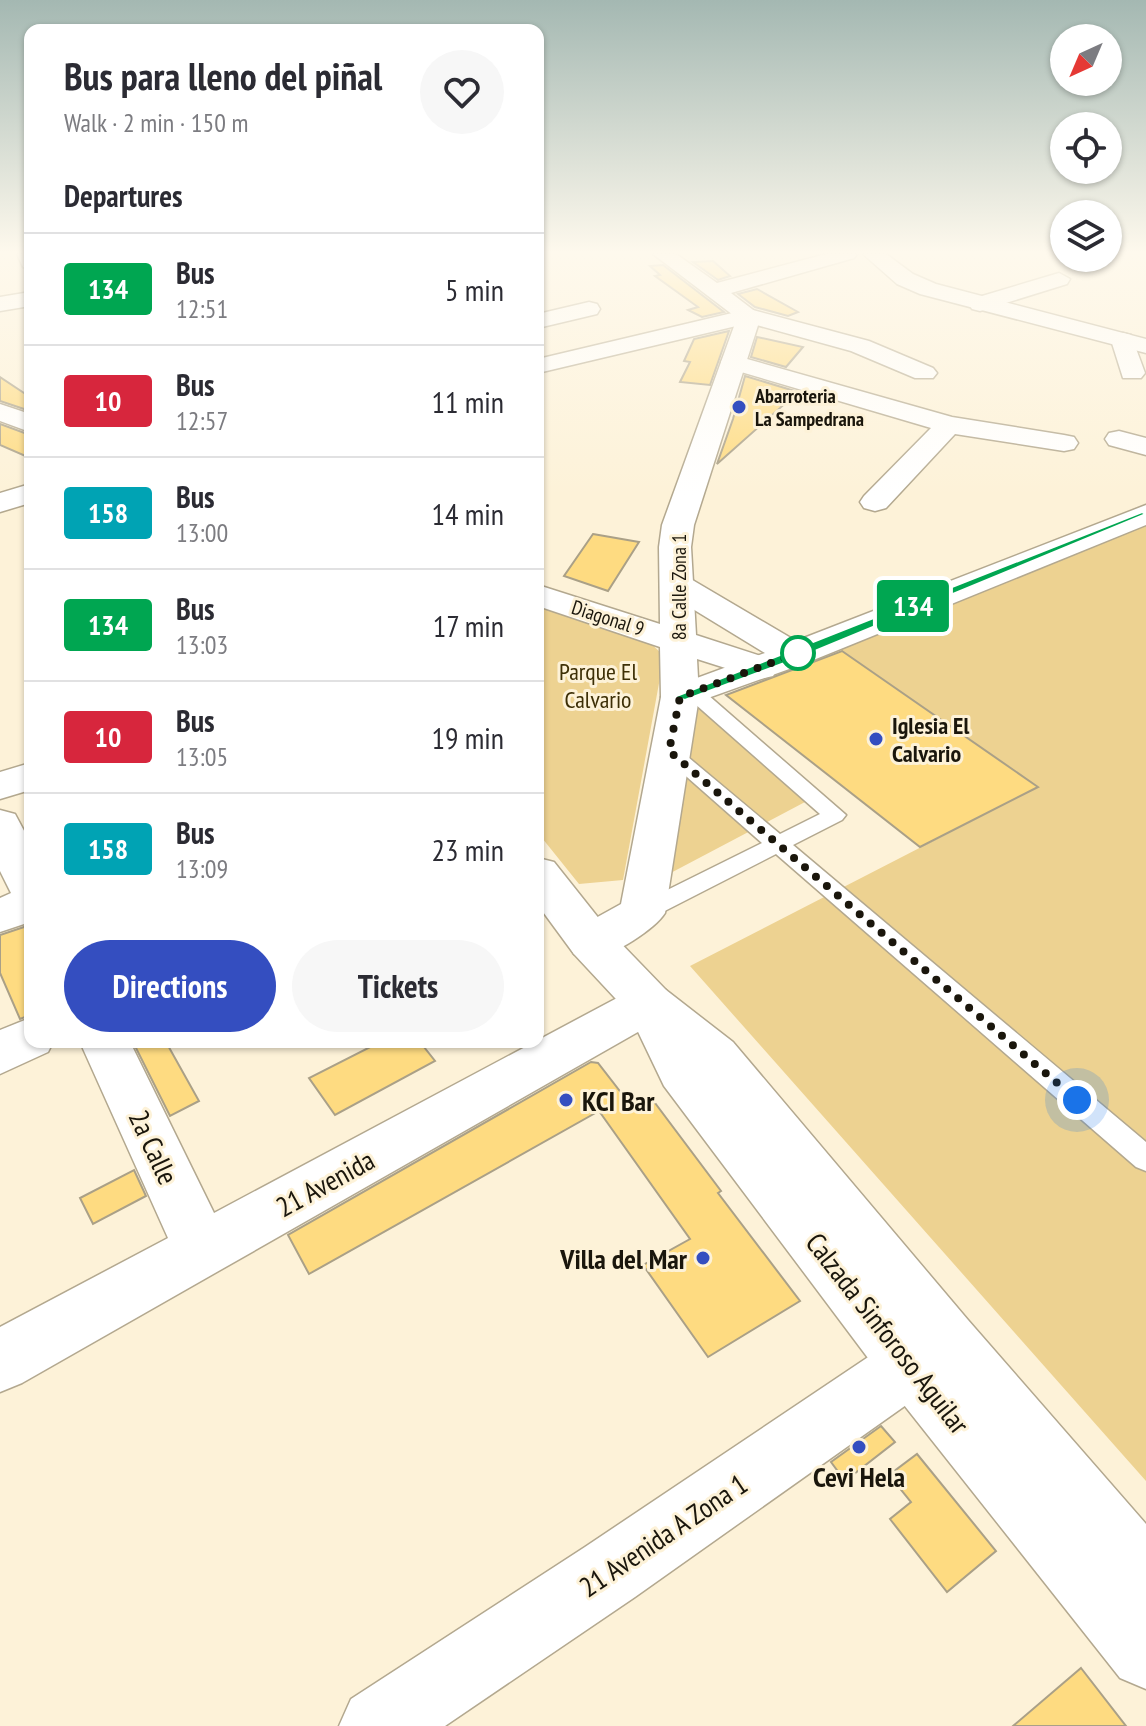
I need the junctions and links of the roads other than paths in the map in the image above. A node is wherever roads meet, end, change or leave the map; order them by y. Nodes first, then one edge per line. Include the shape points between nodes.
1 (671, 335) edge
2 (743, 335) edge
3 (816, 335) edge
4 (1101, 335) edge
5 (1134, 343) edge
6 (733, 362) junction
7 (544, 365) edge
8 (924, 373) dead end
9 (1132, 373) dead end
10 (0, 412) edge
11 (24, 422) edge
12 (949, 425) junction
13 (1064, 443) dead end
14 (24, 495) edge
15 (875, 502) dead end
16 (0, 503) edge
17 (1146, 514) edge
18 (677, 585) junction
19 (544, 597) edge
20 (679, 640) junction
21 (793, 655) junction
22 (760, 668) junction
23 (686, 695) junction
24 (669, 751) junction
25 (24, 778) edge
26 (0, 786) edge
27 (0, 824) edge
28 (777, 842) junction
29 (24, 874) edge
30 (544, 881) edge
31 (24, 906) edge
32 (642, 913) junction
33 (0, 916) edge
34 (591, 942) junction
35 (649, 1003) junction
36 (24, 1041) edge
37 (108, 1048) edge
38 (0, 1054) edge
39 (1146, 1159) edge
40 (203, 1251) junction
41 (929, 1352) junction
42 (0, 1361) edge
43 (1146, 1578) edge
44 (1146, 1652) edge
45 (378, 1726) edge

1 - 7 street
2 - 6 street, 8a Calle Zona 1
3 - 8 street
4 - 5 street
5 - 9 street
6 - 12 street
6 - 18 street, 8a Calle Zona 1 via 678,525
10 - 11 street
12 - 13 street
12 - 15 street
14 - 16 street
17 - 21 street
18 - 20 street, 8a Calle Zona 1
18 - 21 street
19 - 20 street, Diagonal 9
20 - 22 street, Diagonal 9
20 - 23 street, 8a Calle Zona 1
21 - 22 street
22 - 23 street
23 - 24 street, 8a Calle Zona 1
23 - 28 lane via 835,815
24 - 28 lane
24 - 32 street, 8a Calle Zona 1
25 - 26 street
27 - 29 street
28 - 32 lane
28 - 39 lane
30 - 34 street, Calzada Sinforoso Aguilar
31 - 33 street
32 - 34 street
34 - 35 street, Calzada Sinforoso Aguilar
35 - 40 street, 21 Avenida
35 - 41 street, Calzada Sinforoso Aguilar via 682,1071
36 - 38 street
37 - 40 street, 2a Calle
40 - 42 street, 21 Avenida
41 - 43 street, Calzada Sinforoso Aguilar
41 - 44 street, Calzada Sinforoso Aguilar
41 - 45 street, 21 Avenida A Zona 1

